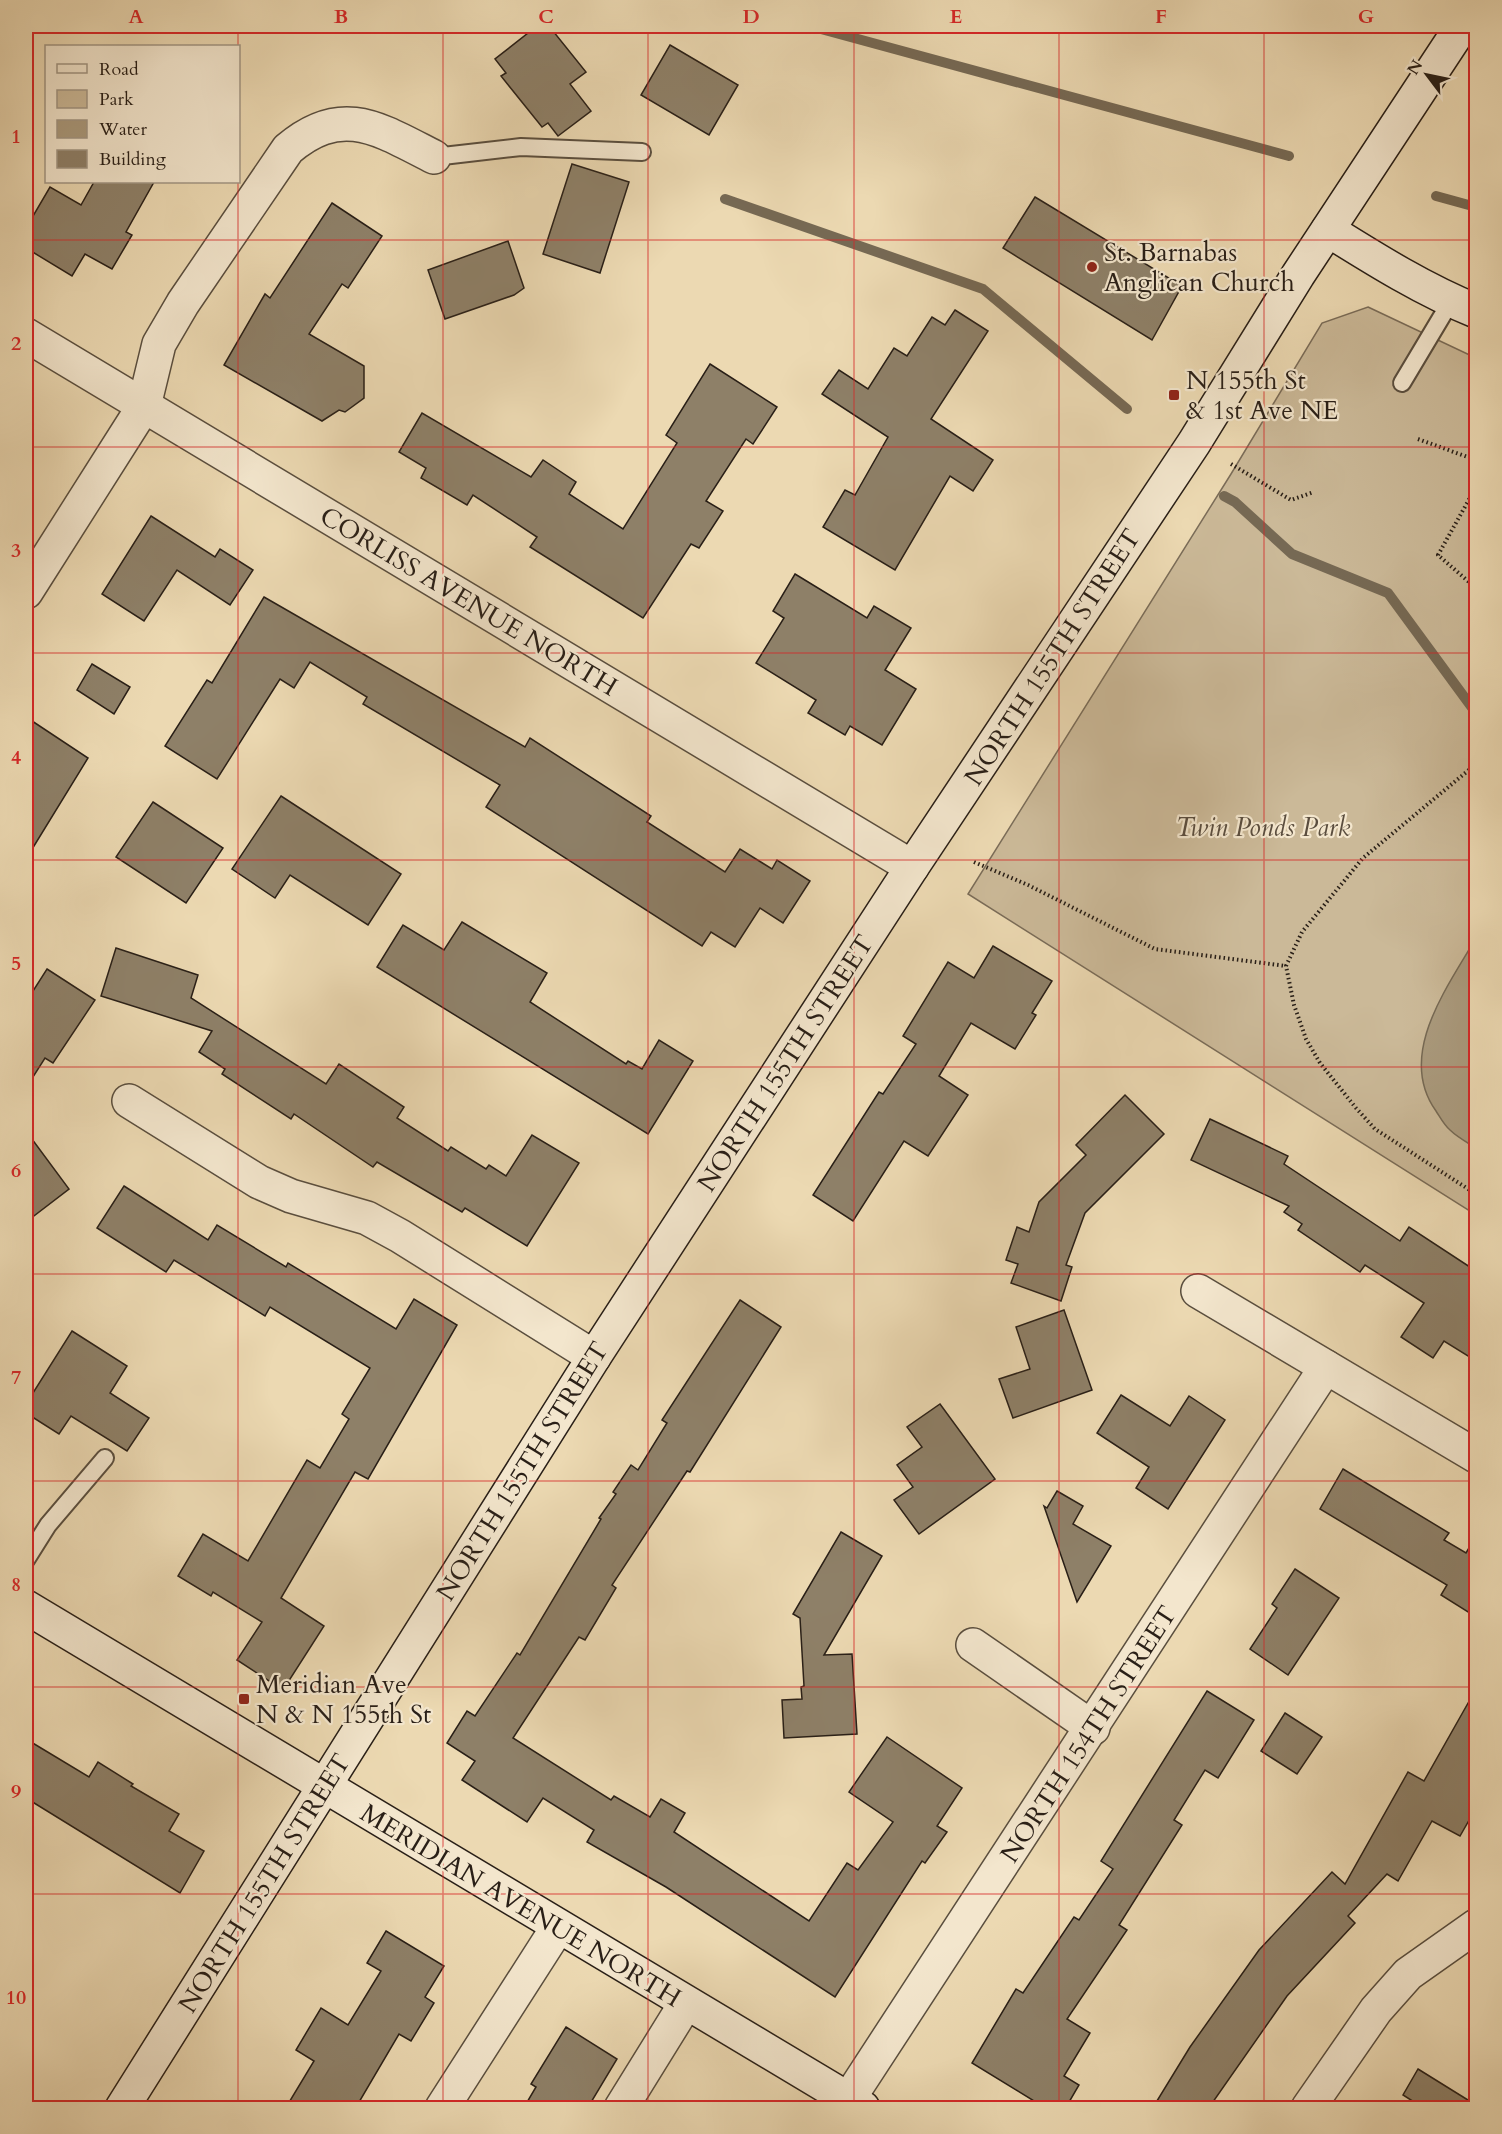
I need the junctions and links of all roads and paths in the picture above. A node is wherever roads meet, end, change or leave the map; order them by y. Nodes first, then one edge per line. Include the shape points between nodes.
1 (1462, 26) edge
2 (642, 152) dead end
3 (434, 157) joint
4 (1328, 230) junction
5 (1464, 306) edge
6 (26, 335) edge
7 (1402, 383) dead end
8 (144, 406) junction
9 (1418, 440) dead end
10 (1476, 460) edge
11 (1231, 464) dead end
12 (1476, 487) edge
13 (1314, 492) dead end
14 (1476, 588) edge
15 (26, 592) edge
16 (1476, 764) edge
17 (974, 862) dead end
18 (912, 867) junction
19 (1286, 966) junction
20 (129, 1101) dead end
21 (1476, 1194) edge
22 (1198, 1291) dead end
23 (594, 1357) junction
24 (1326, 1367) junction
25 (1476, 1456) edge
26 (105, 1458) dead end
27 (26, 1560) edge
28 (26, 1607) edge
29 (972, 1645) dead end
30 (1093, 1728) junction
31 (324, 1788) junction
32 (558, 1927) junction
33 (1471, 1937) edge
34 (686, 2003) junction
35 (856, 2104) edge
36 (122, 2109) edge
37 (442, 2109) edge
38 (621, 2109) edge
39 (1308, 2109) edge

1 - 4 street, NORTH 155TH STREET
2 - 3 lane via 521,147
3 - 8 street via 357,122 330,125 304,135 288,149 183,303 159,344
4 - 5 street via 1389,268
4 - 18 street, NORTH 155TH STREET via 1194,443
5 - 7 lane
6 - 8 street, CORLISS AVENUE NORTH
8 - 15 street
8 - 18 street, CORLISS AVENUE NORTH
9 - 10 path
11 - 13 path via 1292,500
12 - 14 path via 1438,555
16 - 19 path via 1363,858 1302,932
17 - 19 path via 1155,949
18 - 23 street, NORTH 155TH STREET
19 - 21 path via 1306,1039 1356,1108 1375,1129
20 - 23 street via 259,1182 291,1196 367,1218 400,1236
22 - 24 street
23 - 31 street, NORTH 155TH STREET
24 - 25 street
24 - 30 street, NORTH 154TH STREET
26 - 27 lane via 48,1525
28 - 31 street, MERIDIAN AVENUE NORTH
29 - 30 street
30 - 35 street, NORTH 154TH STREET
31 - 32 street, MERIDIAN AVENUE NORTH
31 - 36 street, NORTH 155TH STREET
32 - 34 street, MERIDIAN AVENUE NORTH
32 - 37 street
33 - 39 street via 1408,1974 1376,2010
34 - 35 street, MERIDIAN AVENUE NORTH
34 - 38 street

